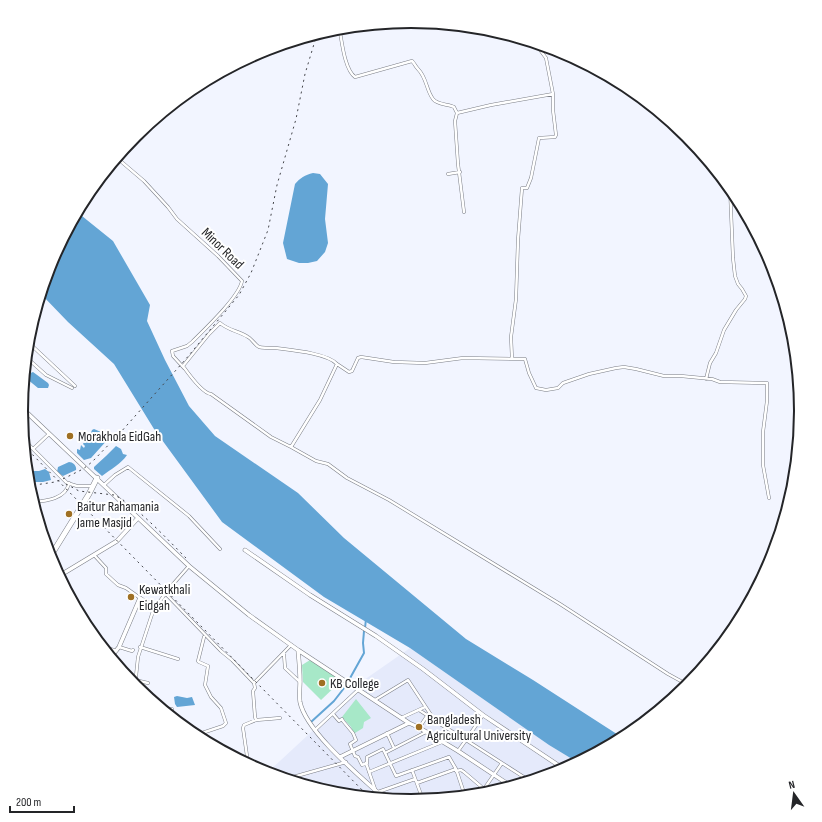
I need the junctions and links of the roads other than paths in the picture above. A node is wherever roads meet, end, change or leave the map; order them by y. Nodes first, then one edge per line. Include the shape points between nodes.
1 (340, 34) edge
2 (541, 51) edge
3 (553, 94) junction
4 (457, 113) junction
5 (121, 161) edge
6 (460, 172) junction
7 (448, 174) dead end
8 (731, 201) edge
9 (464, 212) dead end
10 (33, 347) edge
11 (512, 359) junction
12 (31, 361) edge
13 (338, 364) junction
14 (186, 371) junction
15 (706, 379) junction
16 (75, 386) dead end
17 (72, 388) dead end
18 (28, 414) edge
19 (49, 434) junction
20 (30, 446) edge
21 (291, 447) junction
22 (33, 450) junction
23 (97, 478) junction
24 (69, 484) junction
25 (104, 485) junction
26 (93, 486) junction
27 (769, 498) dead end
28 (39, 502) edge
29 (138, 518) junction
30 (220, 549) dead end
31 (54, 550) edge
32 (245, 550) dead end
33 (94, 554) junction
34 (189, 566) junction
35 (64, 573) edge
36 (165, 593) junction
37 (140, 598) junction
38 (155, 605) junction
39 (204, 637) dead end
40 (291, 645) junction
41 (119, 647) junction
42 (140, 647) junction
43 (112, 650) edge
44 (133, 650) dead end
45 (298, 650) junction
46 (116, 651) joint
47 (284, 654) junction
48 (178, 659) dead end
49 (135, 677) edge
50 (139, 681) edge
51 (300, 682) junction
52 (682, 682) edge
53 (148, 683) dead end
54 (254, 684) junction
55 (359, 689) junction
56 (374, 700) junction
57 (425, 707) junction
58 (418, 710) junction
59 (333, 714) junction
60 (483, 715) junction
61 (427, 716) junction
62 (280, 718) dead end
63 (401, 718) junction
64 (256, 720) junction
65 (435, 721) junction
66 (409, 723) junction
67 (419, 728) junction
68 (315, 731) junction
69 (426, 732) junction
70 (203, 733) edge
71 (387, 733) junction
72 (466, 740) junction
73 (442, 742) junction
74 (394, 748) junction
75 (353, 750) junction
76 (458, 751) junction
77 (385, 753) junction
78 (340, 756) junction
79 (248, 758) edge
80 (346, 762) junction
81 (366, 763) junction
82 (502, 763) junction
83 (390, 764) junction
84 (558, 765) edge
85 (412, 770) junction
86 (456, 770) junction
87 (369, 772) junction
88 (494, 775) junction
89 (296, 776) edge
90 (524, 777) edge
91 (415, 779) junction
92 (506, 782) edge
93 (417, 783) junction
94 (485, 787) edge
95 (482, 788) edge
96 (377, 791) junction
97 (463, 791) edge
98 (421, 794) edge

1 - 4 street via 352,75 412,61 421,71 433,100 454,107
2 - 3 street via 546,58
3 - 4 street
3 - 11 street via 556,135 539,138 531,178 527,188 522,188 516,299 511,337
4 - 6 street via 455,121
5 - 14 street, Minor Road via 144,181 176,219 242,281 230,301 192,342 172,351 173,356
6 - 7 street
6 - 9 street
8 - 15 street via 736,281 746,296 724,330
10 - 16 street
11 - 13 street via 463,358 406,363 359,357 350,372
11 - 15 street via 524,358 532,381 540,390 558,388 563,383 589,374 616,368 636,369 664,376
12 - 17 street via 46,375
13 - 14 street via 316,355 259,346 249,337 220,323 183,366
13 - 21 street via 320,400
14 - 21 street via 208,394 271,437
15 - 27 street via 720,382 767,383 763,465
18 - 19 street
19 - 22 street
19 - 23 street
20 - 22 street
21 - 52 street via 316,461 328,464 347,478 389,500
22 - 24 street
23 - 25 street
23 - 26 highway
24 - 26 street
24 - 28 street via 62,495
25 - 29 street
25 - 30 street via 128,467 189,516
26 - 31 highway
29 - 33 street via 117,541
29 - 34 street
32 - 60 street via 376,636
33 - 35 street
33 - 37 street via 106,568 106,574 118,585
34 - 36 street
34 - 40 street
36 - 38 street
36 - 54 street
37 - 38 street
37 - 41 street
38 - 42 street
39 - 70 street via 198,661 208,666 205,685 211,697 222,708 226,723
40 - 45 street
40 - 47 street
41 - 44 street
41 - 46 street
42 - 48 street
42 - 49 street
43 - 46 street
45 - 51 street
45 - 55 street
47 - 51 street via 285,668
47 - 54 street
50 - 53 street
51 - 68 street via 302,710
54 - 64 street
55 - 56 street
55 - 59 street
56 - 57 street via 408,680
56 - 63 street
57 - 58 street
57 - 65 street
58 - 61 street
58 - 63 street
59 - 68 street
59 - 75 street via 339,721 342,719 353,733 356,740 350,744
60 - 72 street
60 - 84 street
61 - 65 street
61 - 67 street
62 - 64 street
63 - 66 street
64 - 79 street via 243,727
65 - 72 street
66 - 67 street
66 - 71 street
67 - 69 street
68 - 78 street
69 - 73 street
69 - 74 street
71 - 74 street
71 - 75 street
72 - 76 street
72 - 82 street
73 - 76 street
73 - 83 street
74 - 77 street
75 - 78 street
75 - 81 street via 362,766
76 - 88 street
77 - 81 street via 383,749 367,756
77 - 83 street
78 - 80 street
80 - 89 street
80 - 96 street
81 - 87 street
82 - 88 street
82 - 90 street
83 - 85 street via 396,776
83 - 87 street
85 - 86 street via 449,757
85 - 91 street
86 - 93 street
86 - 95 street via 464,772
86 - 97 street
87 - 96 street
88 - 92 street
88 - 94 street
91 - 93 street
91 - 96 street
93 - 98 street

